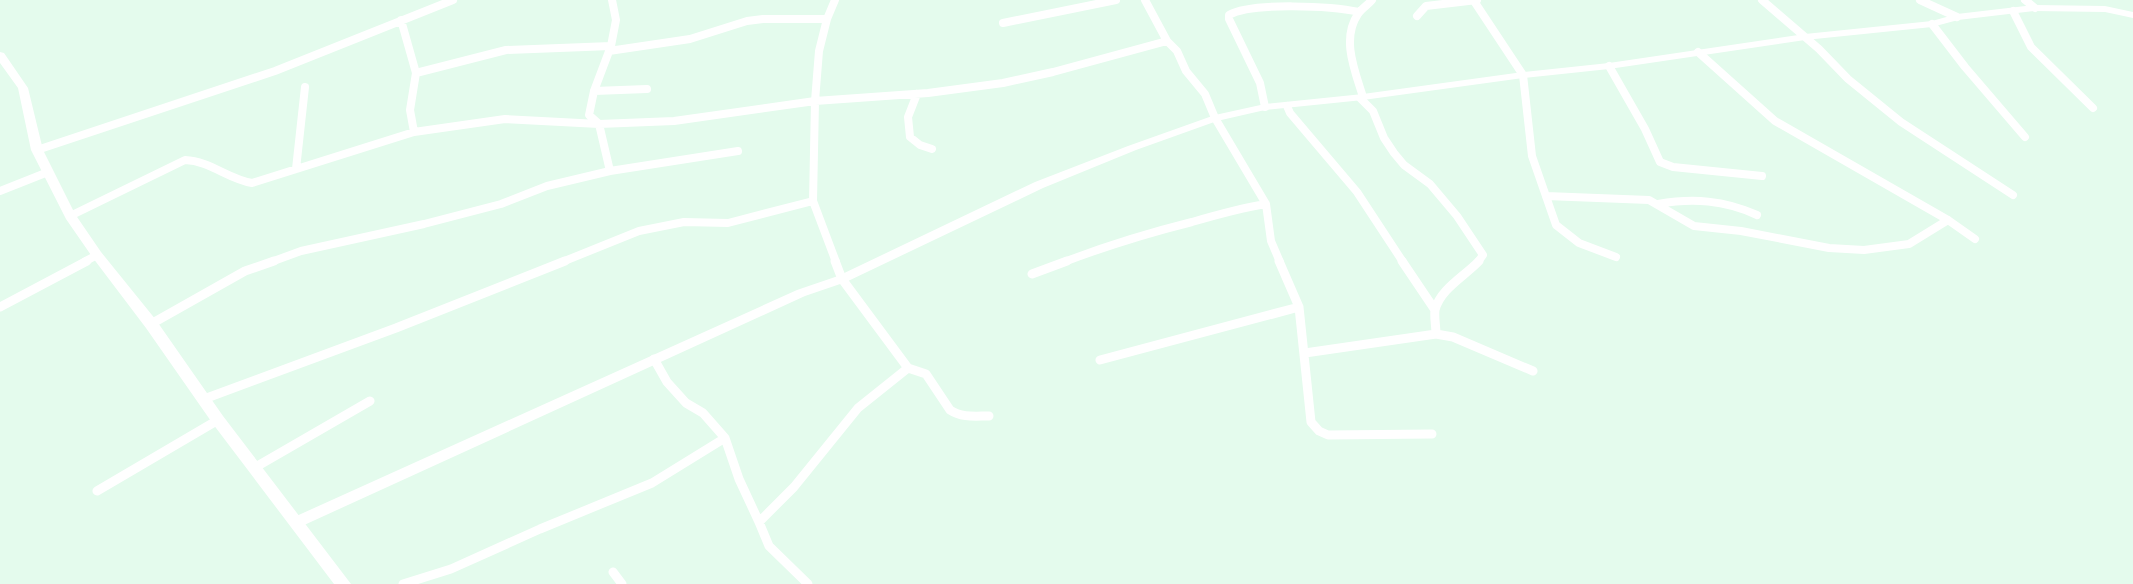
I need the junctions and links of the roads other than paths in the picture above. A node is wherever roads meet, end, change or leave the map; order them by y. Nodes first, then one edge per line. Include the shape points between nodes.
1 (453, 0) edge
2 (612, 0) edge
3 (835, 0) edge
4 (1116, 0) edge
5 (1145, 0) edge
6 (1372, 0) edge
7 (1762, 0) edge
8 (1920, 0) edge
9 (2025, 0) edge
10 (1476, 1) edge
11 (2035, 8) junction
12 (2013, 11) junction
13 (1359, 12) junction
14 (2133, 15) edge
15 (1417, 16) dead end
16 (1957, 17) junction
17 (827, 19) junction
18 (400, 20) junction
19 (1003, 23) dead end
20 (1932, 24) junction
21 (1805, 37) junction
22 (1167, 41) junction
23 (610, 49) junction
24 (1698, 52) junction
25 (1, 58) edge
26 (1609, 66) junction
27 (416, 73) junction
28 (1523, 76) junction
29 (304, 87) dead end
30 (647, 89) dead end
31 (594, 90) junction
32 (917, 94) junction
33 (1361, 98) junction
34 (815, 102) junction
35 (1286, 106) junction
36 (1265, 107) junction
37 (2094, 108) dead end
38 (1215, 118) junction
39 (599, 124) junction
40 (414, 132) junction
41 (2025, 137) dead end
42 (932, 149) dead end
43 (37, 150) junction
44 (738, 151) dead end
45 (296, 169) junction
46 (610, 171) junction
47 (48, 172) junction
48 (1762, 176) dead end
49 (0, 191) edge
50 (2013, 195) dead end
51 (1546, 196) junction
52 (813, 201) junction
53 (1266, 204) junction
54 (1658, 204) junction
55 (1757, 215) dead end
56 (70, 216) junction
57 (1948, 220) junction
58 (1975, 239) dead end
59 (97, 255) junction
60 (1616, 257) dead end
61 (1032, 274) dead end
62 (842, 279) junction
63 (0, 307) edge
64 (1299, 307) junction
65 (1435, 310) junction
66 (151, 324) junction
67 (1436, 334) junction
68 (1305, 353) junction
69 (654, 358) junction
70 (1100, 360) dead end
71 (908, 368) junction
72 (1533, 371) dead end
73 (204, 399) junction
74 (370, 401) dead end
75 (989, 416) dead end
76 (218, 420) junction
77 (1432, 434) dead end
78 (725, 438) junction
79 (254, 468) junction
80 (97, 491) dead end
81 (297, 522) junction
82 (759, 522) junction
83 (613, 572) dead end
84 (343, 584) edge
85 (404, 584) edge
86 (622, 584) edge
87 (808, 584) edge

1 - 18 street
2 - 23 street via 616,20
3 - 17 street
4 - 19 street
5 - 22 street
6 - 13 street
7 - 21 street
8 - 16 street
9 - 11 street
10 - 15 street via 1426,6
10 - 28 street
11 - 12 street
11 - 14 street via 2105,9
12 - 16 street
12 - 37 street via 2031,47
13 - 33 street via 1349,40
13 - 36 street via 1327,6 1291,6 1238,11 1229,15 1260,83
16 - 20 street
17 - 23 street via 763,19 690,39
17 - 34 street via 819,52
18 - 27 street
18 - 43 street via 229,88
20 - 21 street
20 - 41 street via 1949,49
21 - 24 street
21 - 50 street via 1848,79 1901,122
22 - 32 street via 1003,83
22 - 38 street via 1205,94
23 - 27 street via 506,50
23 - 31 street
24 - 26 street
24 - 57 street via 1775,121
25 - 43 main road via 23,88
26 - 28 street
26 - 48 street via 1660,162 1673,167
27 - 40 street via 410,110
28 - 33 street
28 - 51 street via 1532,156
29 - 45 street
30 - 31 street
31 - 39 street via 589,115
32 - 34 street
32 - 42 street via 908,117 910,137
33 - 35 street
33 - 65 street via 1373,111 1394,153 1404,165 1430,184 1457,216 1482,255 1442,296
34 - 39 street via 674,121
34 - 52 street
35 - 36 street
35 - 65 street via 1357,192
36 - 38 street
38 - 53 street
38 - 62 street via 1039,185
39 - 40 street via 505,119
39 - 46 street
40 - 45 street
43 - 47 main road
44 - 46 street
45 - 56 street via 245,183 199,160 185,160
46 - 66 street via 547,186 501,204 301,251 245,271
47 - 49 street
47 - 56 main road
51 - 54 street via 1640,198
51 - 60 street via 1556,225 1568,236
52 - 62 street
52 - 73 street via 728,224 684,222 639,231 396,328
53 - 61 street via 1124,240
53 - 64 street via 1271,241
54 - 55 street via 1684,199 1737,205
54 - 57 street via 1694,226 1741,231 1829,248 1864,250 1908,244
56 - 59 main road
57 - 58 street
59 - 63 street
59 - 66 main road
62 - 69 street via 801,293
62 - 71 street
64 - 68 street
64 - 70 street
65 - 67 street
66 - 73 main road
67 - 68 street
67 - 72 street via 1453,337
68 - 77 street via 1311,422 1319,431 1328,435
69 - 78 street via 667,382 686,403 703,413
69 - 81 street
71 - 75 street via 926,374 956,414
71 - 82 street via 858,408 794,487
73 - 76 main road
74 - 79 street
76 - 79 main road
76 - 80 street
78 - 82 street
78 - 85 street via 652,484 451,569
79 - 81 main road
81 - 84 main road
82 - 87 street via 769,546
83 - 86 street

